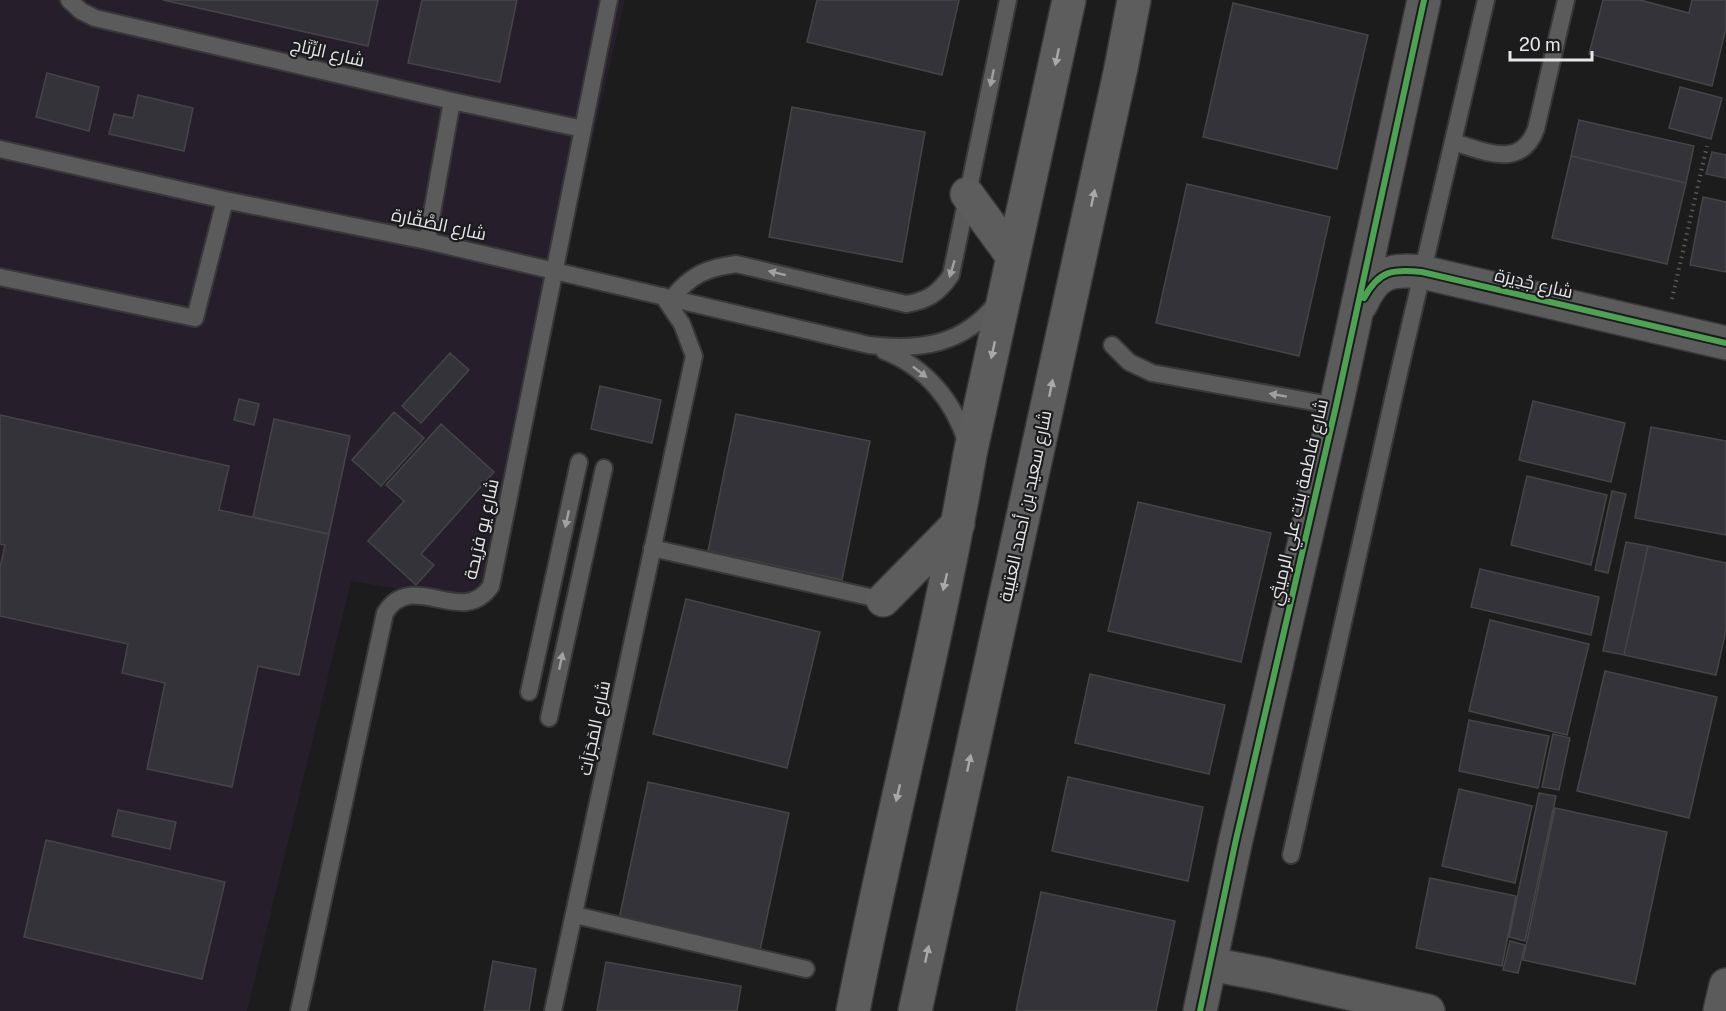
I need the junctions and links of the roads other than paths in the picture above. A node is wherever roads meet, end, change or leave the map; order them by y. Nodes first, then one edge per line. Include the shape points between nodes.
1 (69, 0) edge
2 (609, 0) edge
3 (1008, 0) edge
4 (1069, 0) edge
5 (1134, 0) edge
6 (1424, 0) edge
7 (1486, 0) edge
8 (1566, 0) edge
9 (452, 101) junction
10 (583, 129) junction
11 (1453, 142) junction
12 (0, 149) edge
13 (967, 195) junction
14 (225, 200) junction
15 (427, 241) junction
16 (1013, 257) junction
17 (554, 270) junction
18 (1422, 272) junction
19 (0, 277) edge
20 (1007, 289) junction
21 (668, 297) junction
22 (1356, 314) junction
23 (1726, 343) edge
24 (869, 345) junction
25 (1112, 345) dead end
26 (1336, 406) junction
27 (970, 454) junction
28 (579, 462) dead end
29 (604, 468) dead end
30 (958, 525) junction
31 (652, 548) junction
32 (883, 600) joint
33 (529, 692) dead end
34 (549, 718) dead end
35 (1291, 855) dead end
36 (575, 915) junction
37 (1210, 964) junction
38 (806, 969) dead end
39 (1726, 985) edge
40 (299, 1011) edge
41 (553, 1011) edge
42 (853, 1011) edge
43 (915, 1011) edge
44 (1200, 1011) edge
45 (1428, 1011) edge
46 (1720, 1011) edge

1 - 9 lane, شارع الرِّتَاج via 81,12 95,18
2 - 10 lane, شارع يو فرَيحة
3 -> 13 lane
4 -> 16 main road
43 -> 5 main road, شارع سعيد بن أحمد العتيبة
6 - 22 street, شارع فاطمة بنت علي الرميثي
7 - 11 lane
8 - 11 lane via 1536,129 1527,146 1501,155
9 - 10 lane, شارع الرِّتَاج
9 - 15 lane
10 - 17 lane, شارع يو فرَيحة
11 - 18 lane
12 - 14 lane, شارع الصَّقّارة
13 - 16 main road
13 -> 21 lane via 951,275 933,296 920,302 906,304 736,264 699,273
14 - 15 lane, شارع الصَّقّارة
14 - 19 lane via 195,318
15 - 17 lane, شارع الصَّقّارة
16 - 20 main road
17 - 21 lane, شارع الصَّقّارة
17 - 40 lane, شارع يو فرَيحة via 490,586 485,595 465,603 404,596 385,613
18 - 22 street, شارع جْدِيرَة via 1388,272 1376,280
18 - 23 street, شارع جْدِيرَة
18 - 35 lane
20 - 24 lane, شارع الصَّقّارة via 971,328 947,340 921,347
20 -> 27 main road
21 - 24 lane, شارع الصَّقّارة
21 - 31 lane, شارع المَجَرَاَت via 694,356
22 - 26 street, شارع فاطمة بنت علي الرميثي
24 -> 27 lane, شارع الصَّقّارة via 898,356 924,374 945,397 961,424
26 -> 25 lane via 1152,373 1129,362
26 - 37 street, شارع فاطمة بنت علي الرميثي
27 - 30 main road
28 -> 33 lane
34 -> 29 lane
30 - 32 main road
30 -> 42 main road
31 - 32 lane
31 - 36 lane, شارع المَجَرَاَت
36 - 38 lane
36 - 41 lane, شارع المَجَرَاَت
37 - 44 street, شارع فاطمة بنت علي الرميثي
37 - 45 street
39 - 46 street

